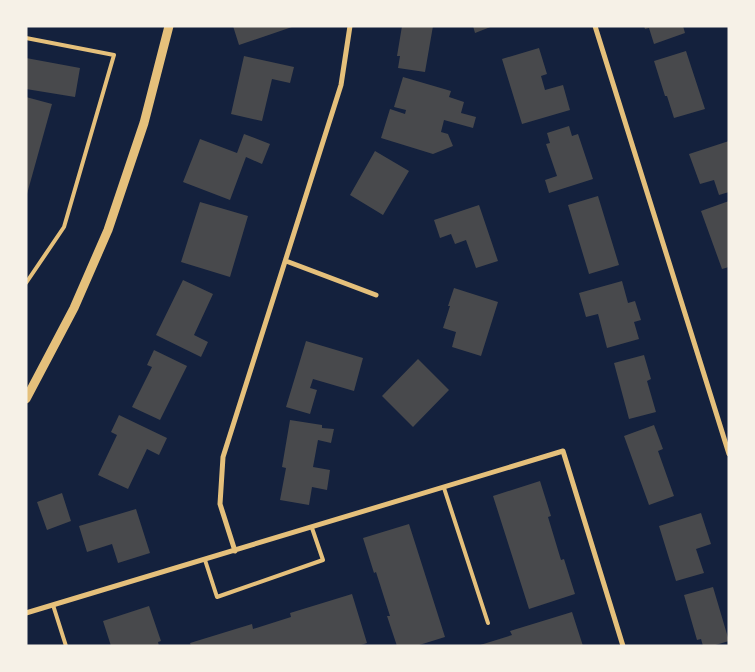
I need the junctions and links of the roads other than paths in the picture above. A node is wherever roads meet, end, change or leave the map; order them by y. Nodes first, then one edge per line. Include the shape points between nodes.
1 (168, 26) edge
2 (350, 26) edge
3 (595, 26) edge
4 (26, 38) edge
5 (286, 261) junction
6 (26, 283) edge
7 (376, 296) dead end
8 (26, 399) edge
9 (729, 454) edge
10 (444, 488) junction
11 (312, 528) junction
12 (235, 551) junction
13 (204, 560) junction
14 (53, 605) junction
15 (26, 613) edge
16 (488, 623) dead end
17 (66, 646) edge
18 (623, 646) edge

1 - 8 street via 144,124 108,230 74,308
2 - 5 street via 341,85
3 - 9 street
4 - 6 lane via 114,55 64,227
5 - 7 street
5 - 12 street via 223,457 220,504
10 - 11 street
10 - 16 lane
10 - 18 street via 563,451
11 - 12 street
11 - 13 lane via 323,560 217,596
12 - 13 street
13 - 14 street
14 - 15 street
14 - 17 lane

